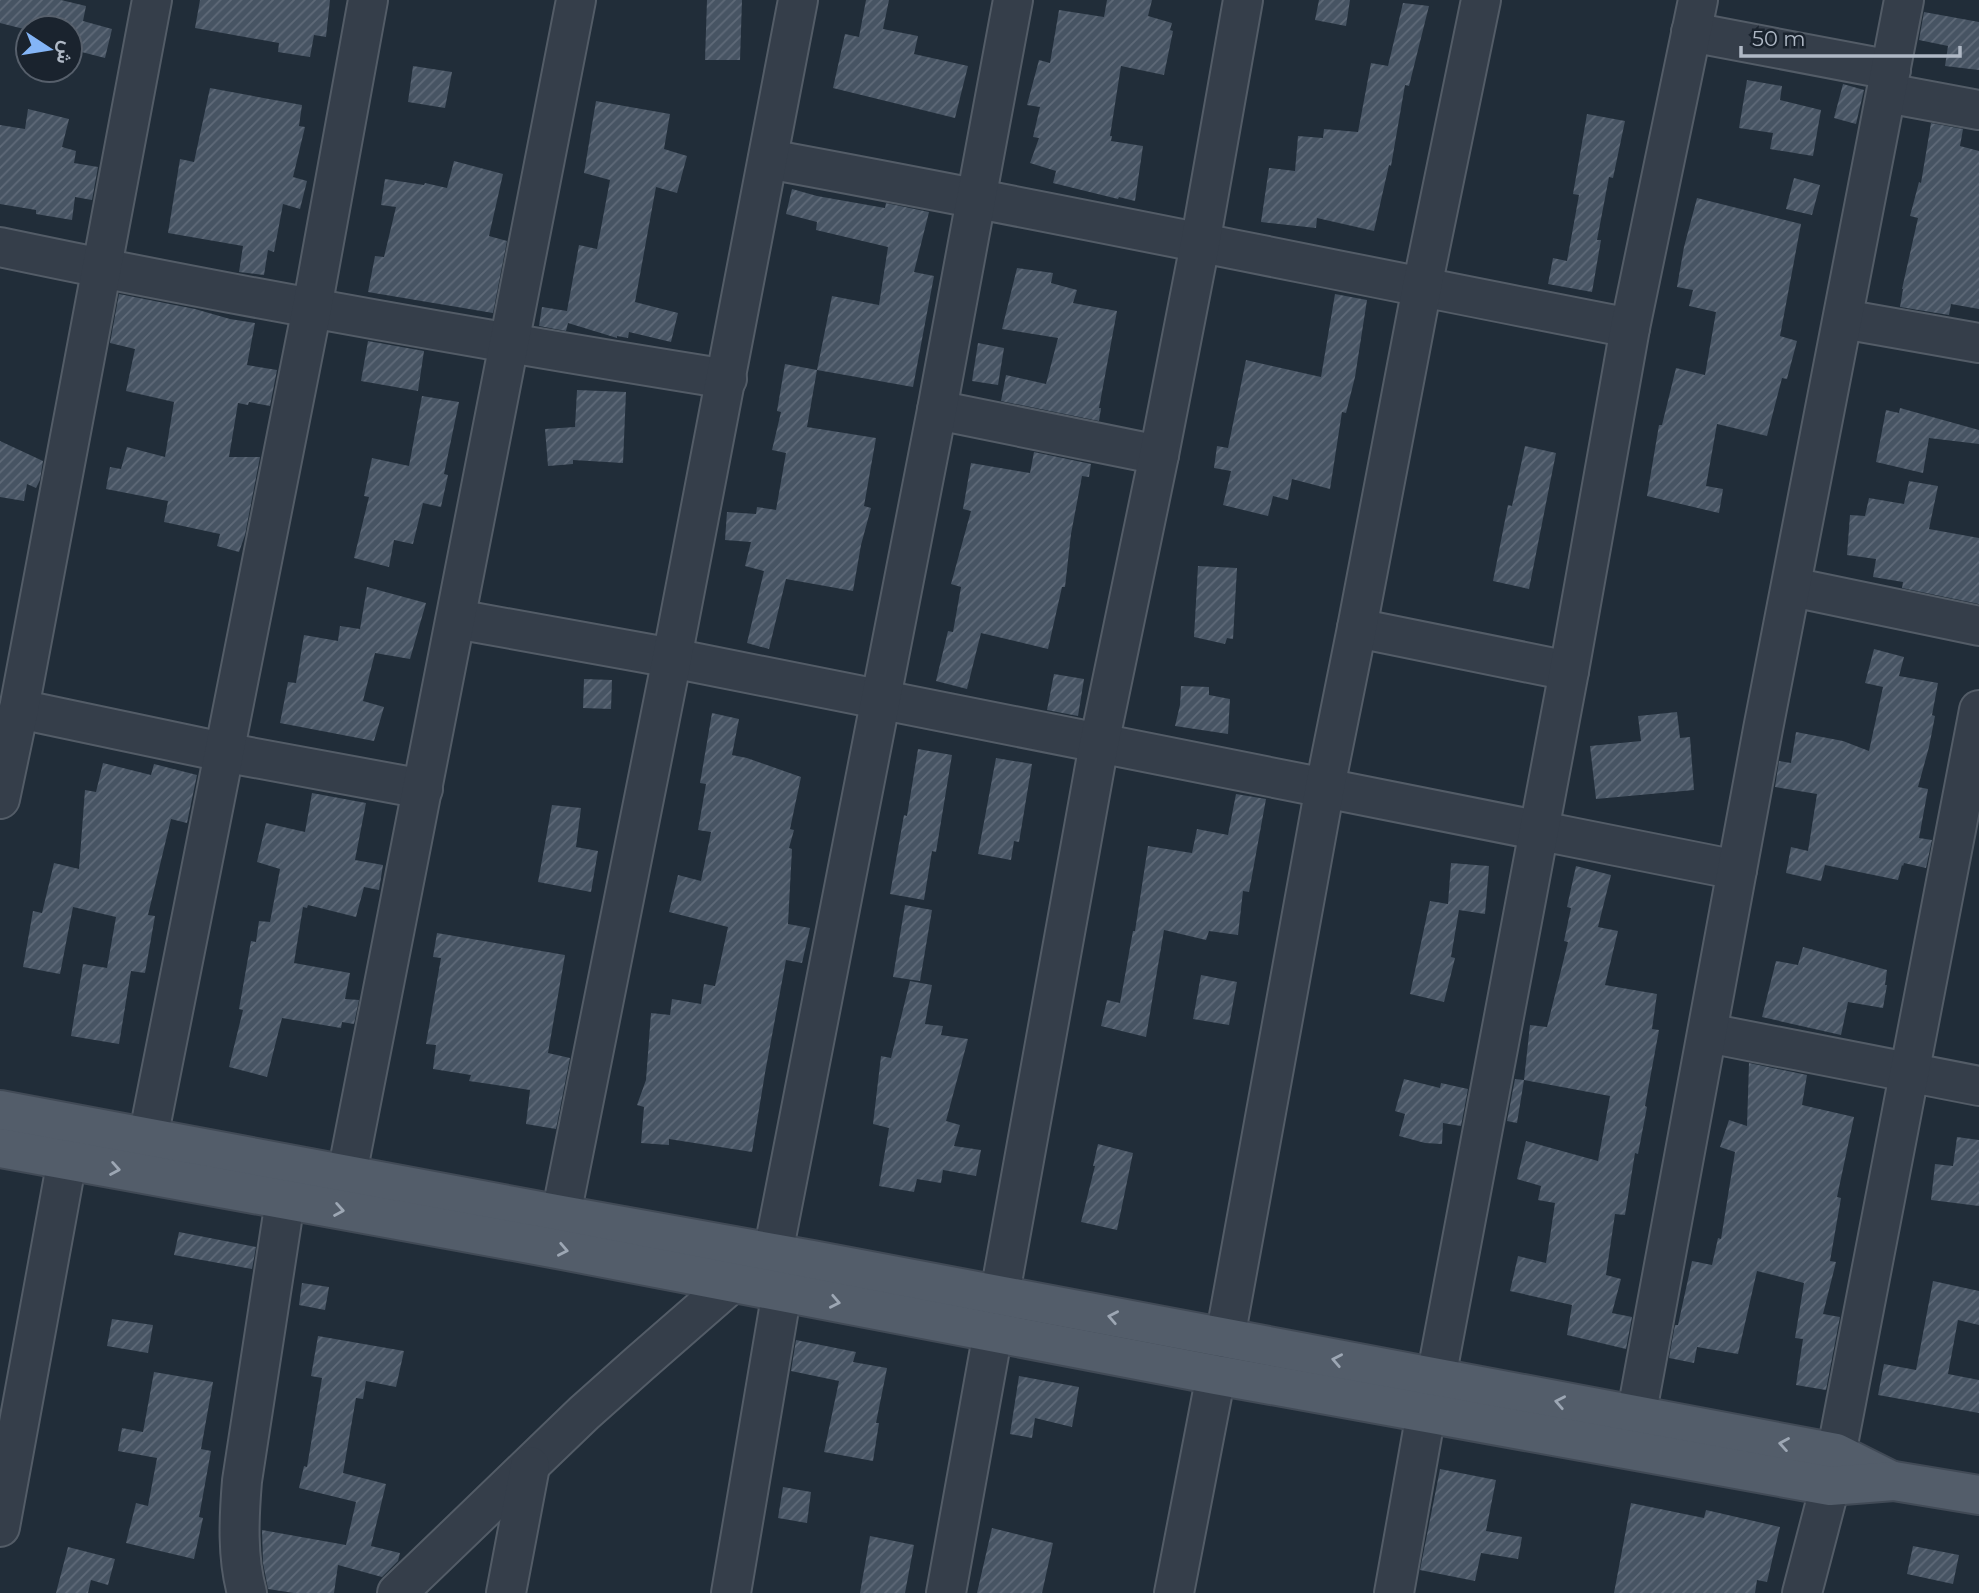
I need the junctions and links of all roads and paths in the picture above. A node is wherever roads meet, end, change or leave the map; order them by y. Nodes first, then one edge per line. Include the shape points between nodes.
1 (152, 0) edge
2 (368, 0) edge
3 (576, 0) edge
4 (799, 0) edge
5 (1013, 0) edge
6 (1243, 0) edge
7 (1481, 0) edge
8 (1904, 0) edge
9 (1695, 16) edge
10 (1889, 82) junction
11 (1979, 110) edge
12 (768, 159) junction
13 (976, 197) junction
14 (1200, 244) junction
15 (0, 247) edge
16 (100, 268) junction
17 (1422, 287) junction
18 (312, 308) junction
19 (1843, 319) junction
20 (1630, 328) junction
21 (1979, 342) edge
22 (508, 344) junction
23 (727, 379) junction
24 (937, 410) junction
25 (1159, 455) junction
26 (1791, 587) junction
27 (456, 619) junction
28 (1979, 626) edge
29 (1357, 628) junction
30 (673, 658) junction
31 (1569, 671) junction
32 (880, 701) junction
33 (19, 709) junction
34 (1979, 710) edge
35 (1100, 744) junction
36 (223, 752) junction
37 (1325, 787) junction
38 (423, 789) junction
39 (0, 799) edge
40 (1539, 831) junction
41 (1737, 870) junction
42 (1708, 1033) junction
43 (1910, 1072) junction
44 (1979, 1086) edge
45 (0, 1110) edge
46 (148, 1138) junction
47 (0, 1148) edge
48 (67, 1160) junction
49 (347, 1174) junction
50 (285, 1200) junction
51 (562, 1215) junction
52 (773, 1253) junction
53 (733, 1282) junction
54 (782, 1291) junction
55 (1000, 1295) junction
56 (993, 1333) junction
57 (1225, 1338) junction
58 (1216, 1376) junction
59 (1431, 1396) junction
60 (1636, 1417) junction
61 (530, 1466) junction
62 (1833, 1470) junction
63 (1979, 1495) edge
64 (0, 1527) edge
65 (247, 1593) edge
66 (397, 1593) edge
67 (506, 1593) edge
68 (731, 1593) edge
69 (946, 1593) edge
70 (1174, 1593) edge
71 (1394, 1593) edge
72 (1802, 1593) edge

1 - 16 street
2 - 18 street
3 - 22 street
4 - 12 street
5 - 13 street
6 - 14 street
7 - 17 street
8 - 10 street
9 - 10 street
9 - 20 street
10 - 11 street
10 - 19 street
12 - 13 street
12 - 23 street
13 - 14 street
13 - 24 street
14 - 17 street
14 - 25 street
15 - 16 street
16 - 18 street
16 - 33 street
17 - 20 street
17 - 29 street
18 - 22 street
18 - 36 street
19 - 21 street
19 - 26 street
20 - 31 street
22 - 23 street
22 - 27 street
23 - 30 street
24 - 25 street
24 - 32 street
25 - 35 street
26 - 28 street
26 - 41 street
27 - 30 street
27 - 38 street
29 - 31 street
29 - 37 street
30 - 32 street
30 - 51 street
31 - 40 street
32 - 35 street
32 - 52 street
33 - 36 street
33 - 39 street
34 - 43 street
35 - 37 street
35 - 55 street
36 - 38 street
36 - 46 street
37 - 40 street
37 - 57 street
38 - 49 street
40 - 41 street
40 - 59 street
41 - 42 street
42 - 43 street
42 - 60 street
43 - 44 street
43 - 62 street
45 - 46 main road
46 - 49 main road
47 - 48 main road
48 -> 50 main road
48 - 64 street
49 - 51 main road
50 -> 53 main road
50 - 65 street via 242,1481 239,1518
51 - 52 main road
52 - 55 main road
53 - 54 main road
53 - 61 street
54 -> 56 main road
54 - 68 street
55 - 56 street
57 -> 55 main road
56 - 58 main road
56 - 69 street
59 -> 57 main road
58 - 59 main road
58 - 70 street
60 -> 59 main road
59 - 62 main road
59 - 71 street
62 -> 60 main road
61 - 66 street
61 - 67 street
62 - 63 main road
62 - 72 street

